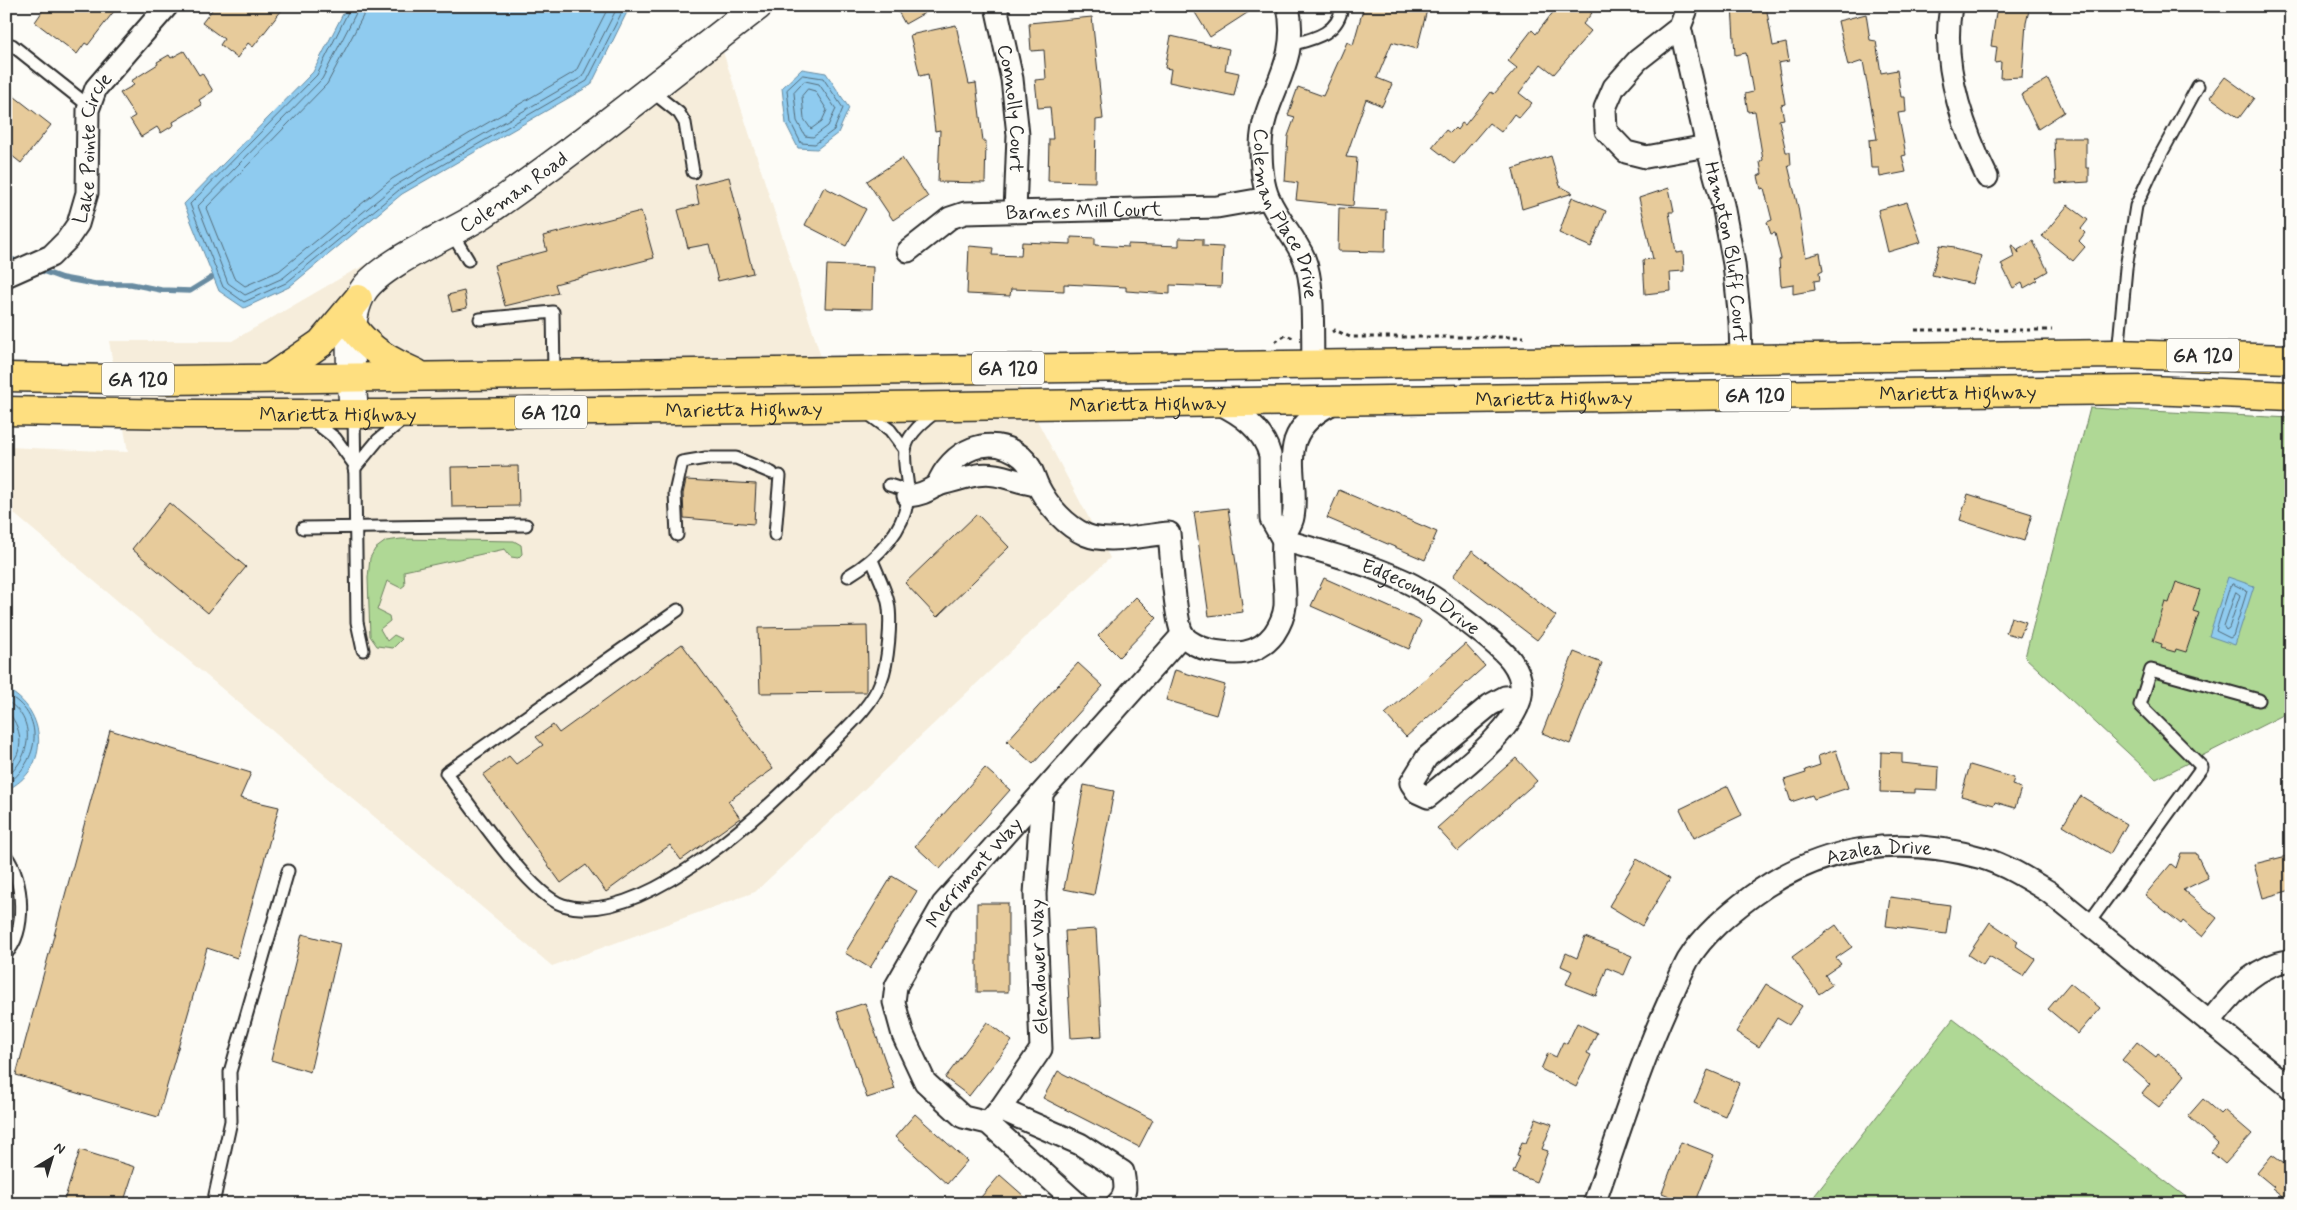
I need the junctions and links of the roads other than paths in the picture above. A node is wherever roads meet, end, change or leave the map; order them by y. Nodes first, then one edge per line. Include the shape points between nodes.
1 (167, 6) edge
2 (758, 6) edge
3 (996, 6) edge
4 (1288, 6) edge
5 (1342, 6) edge
6 (1688, 6) edge
7 (1951, 6) edge
8 (1680, 27) junction
9 (12, 45) dead end
10 (1290, 45) junction
11 (2198, 86) dead end
12 (650, 90) junction
13 (89, 106) junction
14 (1707, 146) junction
15 (693, 172) dead end
16 (1987, 177) dead end
17 (1268, 198) junction
18 (1015, 211) junction
19 (451, 232) junction
20 (908, 250) dead end
21 (468, 260) dead end
22 (6, 276) edge
23 (358, 299) junction
24 (480, 319) dead end
25 (353, 327) junction
26 (2118, 354) junction
27 (1741, 359) junction
28 (2291, 359) edge
29 (1313, 364) junction
30 (554, 374) junction
31 (422, 375) junction
32 (352, 376) junction
33 (6, 377) edge
34 (270, 378) junction
35 (2291, 396) edge
36 (1339, 401) junction
37 (1218, 403) junction
38 (946, 406) junction
39 (855, 408) junction
40 (6, 411) edge
41 (301, 414) junction
42 (354, 414) junction
43 (413, 414) junction
44 (905, 450) junction
45 (354, 467) junction
46 (889, 485) dead end
47 (1037, 485) junction
48 (937, 486) junction
49 (908, 493) junction
50 (526, 525) dead end
51 (355, 527) junction
52 (303, 528) dead end
53 (677, 535) dead end
54 (775, 535) dead end
55 (1283, 540) junction
56 (872, 560) junction
57 (848, 576) dead end
58 (678, 610) dead end
59 (1183, 634) junction
60 (363, 650) dead end
61 (1521, 696) junction
62 (2259, 700) dead end
63 (1042, 795) junction
64 (6, 856) edge
65 (288, 871) dead end
66 (2088, 924) junction
67 (6, 954) edge
68 (2291, 960) edge
69 (2209, 1022) junction
70 (2291, 1088) edge
71 (994, 1116) junction
72 (213, 1204) edge
73 (1078, 1204) edge
74 (1117, 1204) edge
75 (1594, 1204) edge

1 - 13 street, Lake Pointe Circle via 96,88
2 - 12 street, Coleman Road
3 - 18 street, Connolly Court via 1012,79 1018,136
4 - 10 street, Coleman Place Drive
5 - 10 lane via 1334,26 1315,39
6 - 8 street
7 - 16 street via 1948,49 1957,93 1972,145
8 - 14 street, Hampton Bluff Court
8 - 14 street, Hampton Bluff Court via 1638,60 1614,87 1605,108 1606,131 1626,152 1646,157
9 - 13 lane
10 - 17 street, Coleman Place Drive via 1288,61 1263,131 1263,173
11 - 26 lane via 2154,165 2136,206
12 - 15 lane via 679,113 685,123
12 - 19 street, Coleman Road via 556,162
13 - 22 street, Lake Pointe Circle via 87,193 78,224 51,256
14 - 27 street, Hampton Bluff Court via 1724,205 1734,264
17 - 18 street, Barnes Mill Court via 1217,208
17 - 29 street, Coleman Place Drive via 1304,259 1310,294
18 - 20 street, Barnes Mill Court via 965,212 950,218
19 - 21 lane
19 - 23 street, Coleman Road via 374,278
23 - 25 street, Coleman Road
23 - 34 highway via 321,343
24 - 30 lane via 553,312
25 - 31 highway via 379,354
25 - 32 street, Coleman Road
26 - 27 highway, Marietta Highway / GA 120
26 - 28 highway, Marietta Highway / GA 120
27 - 29 highway, Marietta Highway / GA 120
29 - 30 highway, Marietta Highway / GA 120
30 - 31 highway, Marietta Highway / GA 120
31 - 32 highway, Marietta Highway / GA 120
32 - 34 highway, Marietta Highway / GA 120
32 - 42 street, Coleman Road
33 - 34 highway, Marietta Highway / GA 120
35 - 36 highway, Marietta Highway / GA 120 via 2150,390 2047,390
36 - 37 highway, Marietta Highway / GA 120
36 - 55 street via 1311,417 1297,436 1293,456 1294,517
37 - 38 highway, Marietta Highway / GA 120
37 - 55 street via 1249,422 1268,447 1272,519
38 - 39 highway, Marietta Highway / GA 120
38 - 44 lane via 921,425
39 - 43 highway, Marietta Highway / GA 120
39 - 44 lane via 882,423
40 - 41 highway, Marietta Highway / GA 120
41 - 42 highway, Marietta Highway / GA 120
41 - 45 lane via 334,438
42 - 43 highway, Marietta Highway / GA 120
42 - 45 lane
43 - 45 lane via 388,431
44 - 49 lane
45 - 51 lane
46 - 49 lane
47 - 48 street via 987,474
47 - 48 street via 1033,470 1022,458 991,445 976,446 960,453 944,471
47 - 59 street via 1065,521 1088,536 1109,539 1169,533
48 - 49 street via 925,494
49 - 56 lane via 896,530
50 - 51 lane
51 - 52 lane
51 - 60 lane via 357,622
53 - 54 lane via 675,493 682,462 706,458 736,458 776,474
55 - 59 street via 1284,606 1278,628 1264,644 1257,650 1238,654 1206,650 1190,642
55 - 61 street, Edgecomb Drive via 1347,558 1406,582 1445,605 1509,656 1520,676
56 - 57 lane
56 - 58 lane via 888,602 888,657 881,682 862,711 786,790 730,838 671,879 640,896 613,904 587,908 562,905 540,893 446,773
59 - 63 street, Merrimont Way
61 - 61 street via 1515,712 1495,740 1428,797 1417,792 1411,783 1427,757 1490,705 1505,697
62 - 66 lane via 2151,670 2140,705 2202,768
63 - 71 street, Glendower Way via 1035,894 1041,1049
63 - 71 street, Merrimont Way via 943,904 896,986 894,1002 903,1035 925,1082 963,1117
64 - 67 lane via 14,866 22,895 20,920 11,949
65 - 72 lane via 230,1072 230,1121
66 - 69 street, Azalea Drive
66 - 75 street, Azalea Drive via 2049,892 2017,873 1983,858 1927,846 1875,846 1832,855 1776,878 1730,912 1688,960 1655,1033
68 - 69 street via 2258,970
69 - 70 street, Azalea Drive
71 - 73 street
71 - 74 street, Merrimont Way via 1080,1144 1122,1172 1126,1189

